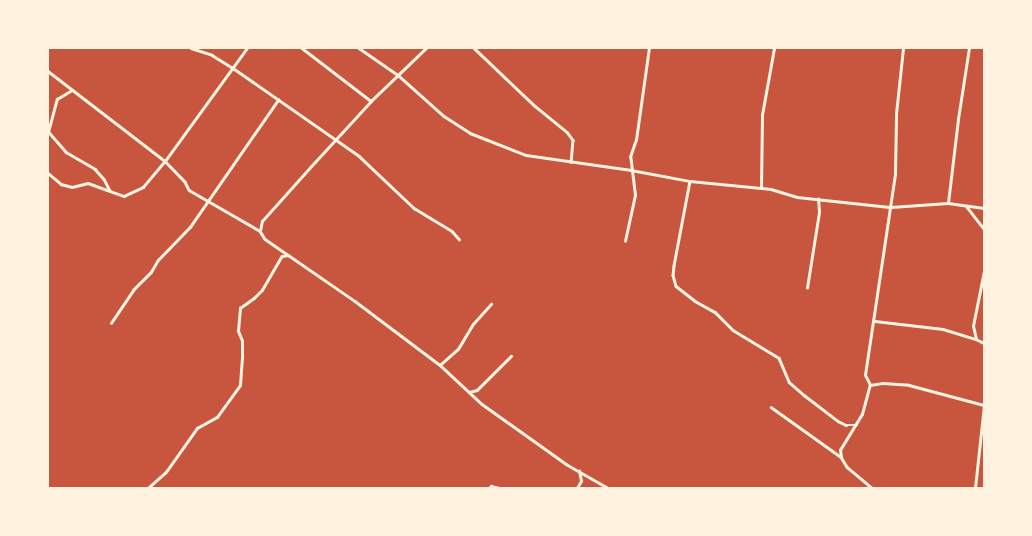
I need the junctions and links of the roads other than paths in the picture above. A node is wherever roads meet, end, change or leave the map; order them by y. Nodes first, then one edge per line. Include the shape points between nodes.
1 (191, 48) edge
2 (247, 48) edge
3 (302, 48) edge
4 (359, 48) edge
5 (426, 48) edge
6 (474, 48) edge
7 (649, 48) edge
8 (774, 48) edge
9 (903, 48) edge
10 (969, 48) edge
11 (233, 68) junction
12 (48, 71) edge
13 (398, 75) junction
14 (72, 90) junction
15 (278, 100) junction
16 (371, 102) junction
17 (48, 132) edge
18 (336, 140) junction
19 (165, 161) junction
20 (571, 162) junction
21 (631, 170) junction
22 (48, 173) edge
23 (690, 181) junction
24 (760, 187) junction
25 (110, 191) junction
26 (818, 199) junction
27 (208, 200) junction
28 (948, 203) junction
29 (967, 206) junction
30 (891, 207) junction
31 (984, 208) edge
32 (984, 229) edge
33 (260, 231) junction
34 (459, 239) dead end
35 (625, 240) dead end
36 (288, 255) junction
37 (984, 271) edge
38 (808, 288) dead end
39 (492, 304) dead end
40 (875, 321) junction
41 (111, 323) dead end
42 (976, 339) junction
43 (984, 343) edge
44 (511, 356) dead end
45 (440, 365) junction
46 (870, 385) junction
47 (469, 392) junction
48 (984, 405) edge
49 (771, 407) dead end
50 (857, 425) junction
51 (840, 457) junction
52 (579, 471) junction
53 (148, 488) edge
54 (489, 488) edge
55 (500, 488) edge
56 (577, 488) edge
57 (608, 488) edge
58 (872, 488) edge
59 (975, 488) edge

1 - 11 street via 212,55
2 - 11 street
3 - 16 street
4 - 13 street
5 - 13 street
6 - 20 street via 570,136 573,140
7 - 21 street via 636,140 630,157
8 - 24 street via 762,115
9 - 30 street
10 - 28 street
11 - 15 street
11 - 19 street
12 - 14 street
13 - 16 street
13 - 20 street via 444,116 470,132 526,155
14 - 17 street via 57,99
14 - 19 street
15 - 18 street
15 - 27 street
16 - 18 street
17 - 25 street via 66,152 96,169
18 - 33 street via 262,220
18 - 34 street via 359,156 414,208 452,231
19 - 25 street via 143,187 124,196
19 - 27 street via 190,190
20 - 21 street
21 - 23 street
21 - 35 street via 635,195
22 - 25 street via 61,184 72,187 88,183
23 - 24 street
23 - 50 street via 673,275 676,286 715,312 733,330 779,358 790,382 804,395 846,425
24 - 26 street
26 - 30 street
26 - 38 street
27 - 33 street
27 - 41 street via 190,227 133,290
28 - 29 street
28 - 30 street
29 - 31 street
29 - 32 street
30 - 40 street
33 - 36 street via 265,239
36 - 45 street
36 - 53 street via 282,256 262,290 240,308 240,385 217,417 197,428 166,472
37 - 42 street via 973,326
39 - 45 street via 473,324 458,348
40 - 42 street via 943,329
40 - 46 street via 865,375
42 - 43 street
44 - 47 street via 477,390
45 - 47 street
46 - 48 street via 909,385
46 - 50 street
47 - 52 street
48 - 59 street
49 - 51 street
50 - 51 street via 840,450
51 - 58 street
52 - 56 street via 581,481
52 - 57 street
54 - 55 street

